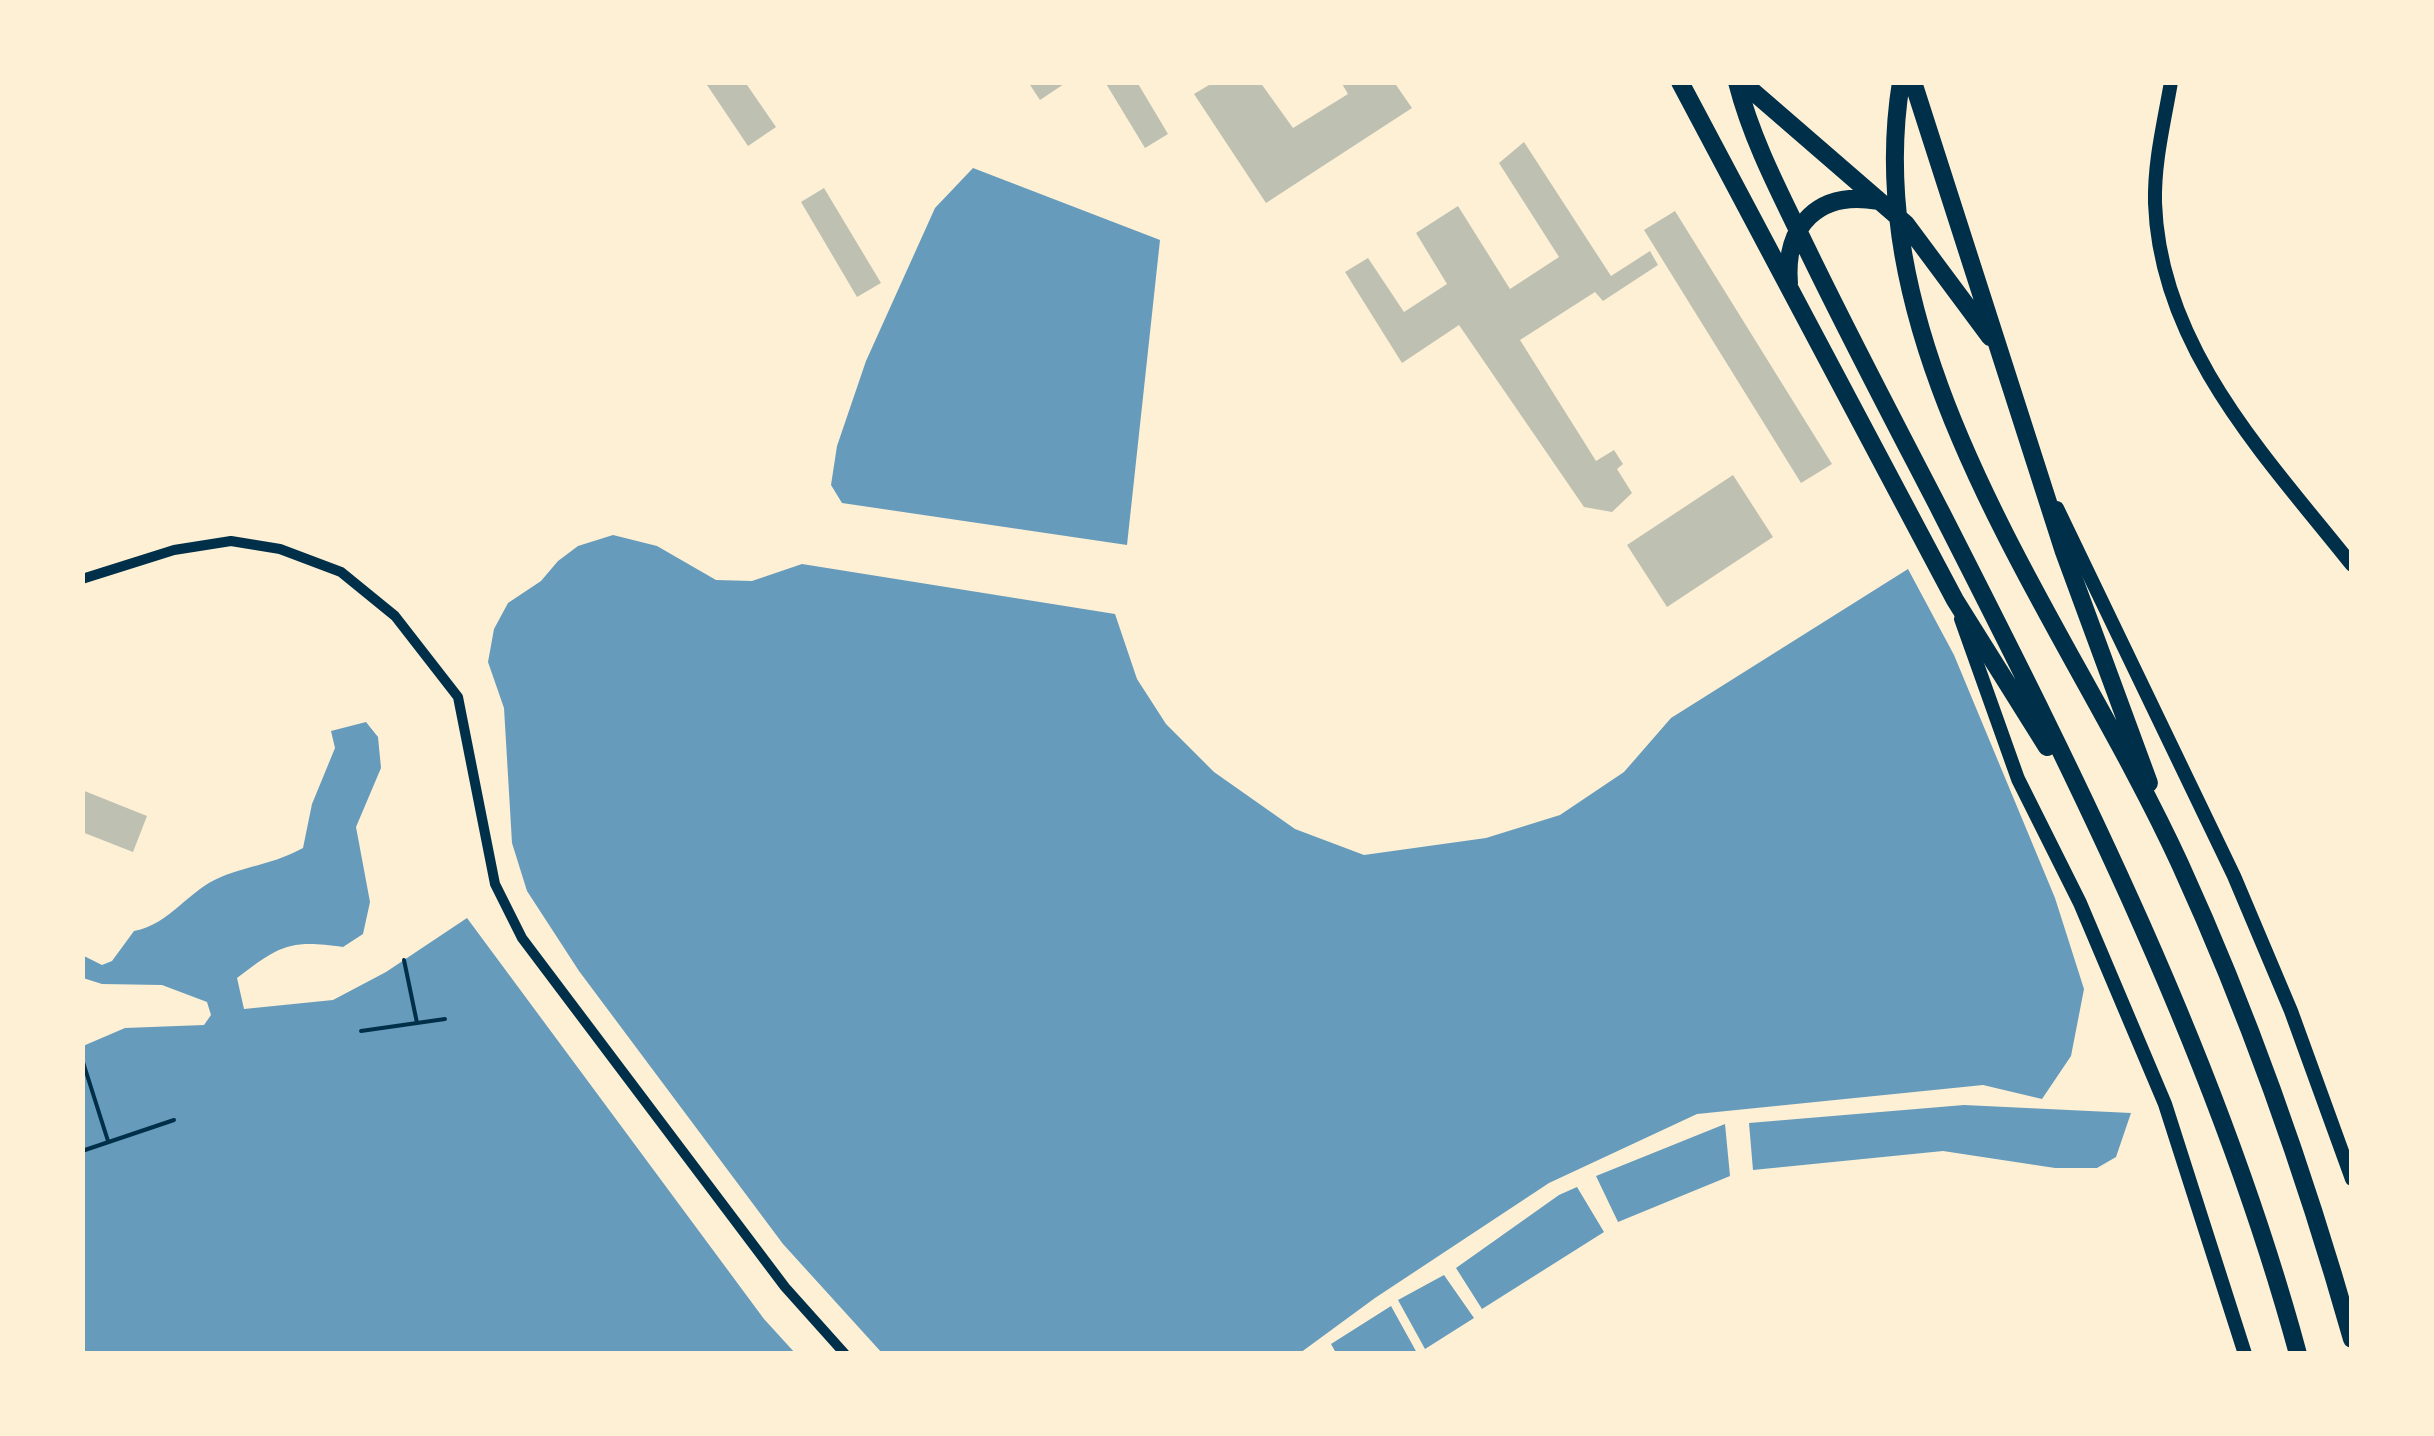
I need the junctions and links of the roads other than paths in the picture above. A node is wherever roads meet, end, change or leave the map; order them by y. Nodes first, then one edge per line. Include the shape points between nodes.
1 (1680, 82) edge
2 (1740, 82) edge
3 (1901, 82) edge
4 (1913, 82) edge
5 (2171, 82) edge
6 (1883, 202) junction
7 (1790, 291) junction
8 (2002, 354) junction
9 (2032, 451) junction
10 (2352, 565) edge
11 (82, 579) edge
12 (1954, 600) junction
13 (2090, 813) junction
14 (2179, 861) junction
15 (2352, 1179) edge
16 (2352, 1339) edge
17 (845, 1354) edge
18 (2245, 1354) edge
19 (2298, 1354) edge

1 - 7 highway
2 - 6 highway
2 - 13 highway via 1771,174
3 - 14 highway via 1898,196 1911,296 1942,395
4 - 8 highway
5 - 10 street via 2155,204 2162,261 2180,321 2243,428
6 - 7 highway via 1841,199 1810,212 1791,244
6 - 8 highway via 1929,251
7 - 12 highway
8 - 9 highway
9 - 14 highway
9 - 15 street via 2248,910
11 - 17 street via 174,550 231,541 340,572 395,616 458,697 495,884 522,938 785,1287
12 - 13 highway
12 - 18 street via 2018,779 2080,903 2165,1104
13 - 19 highway via 2209,1087
14 - 16 highway via 2262,1063

